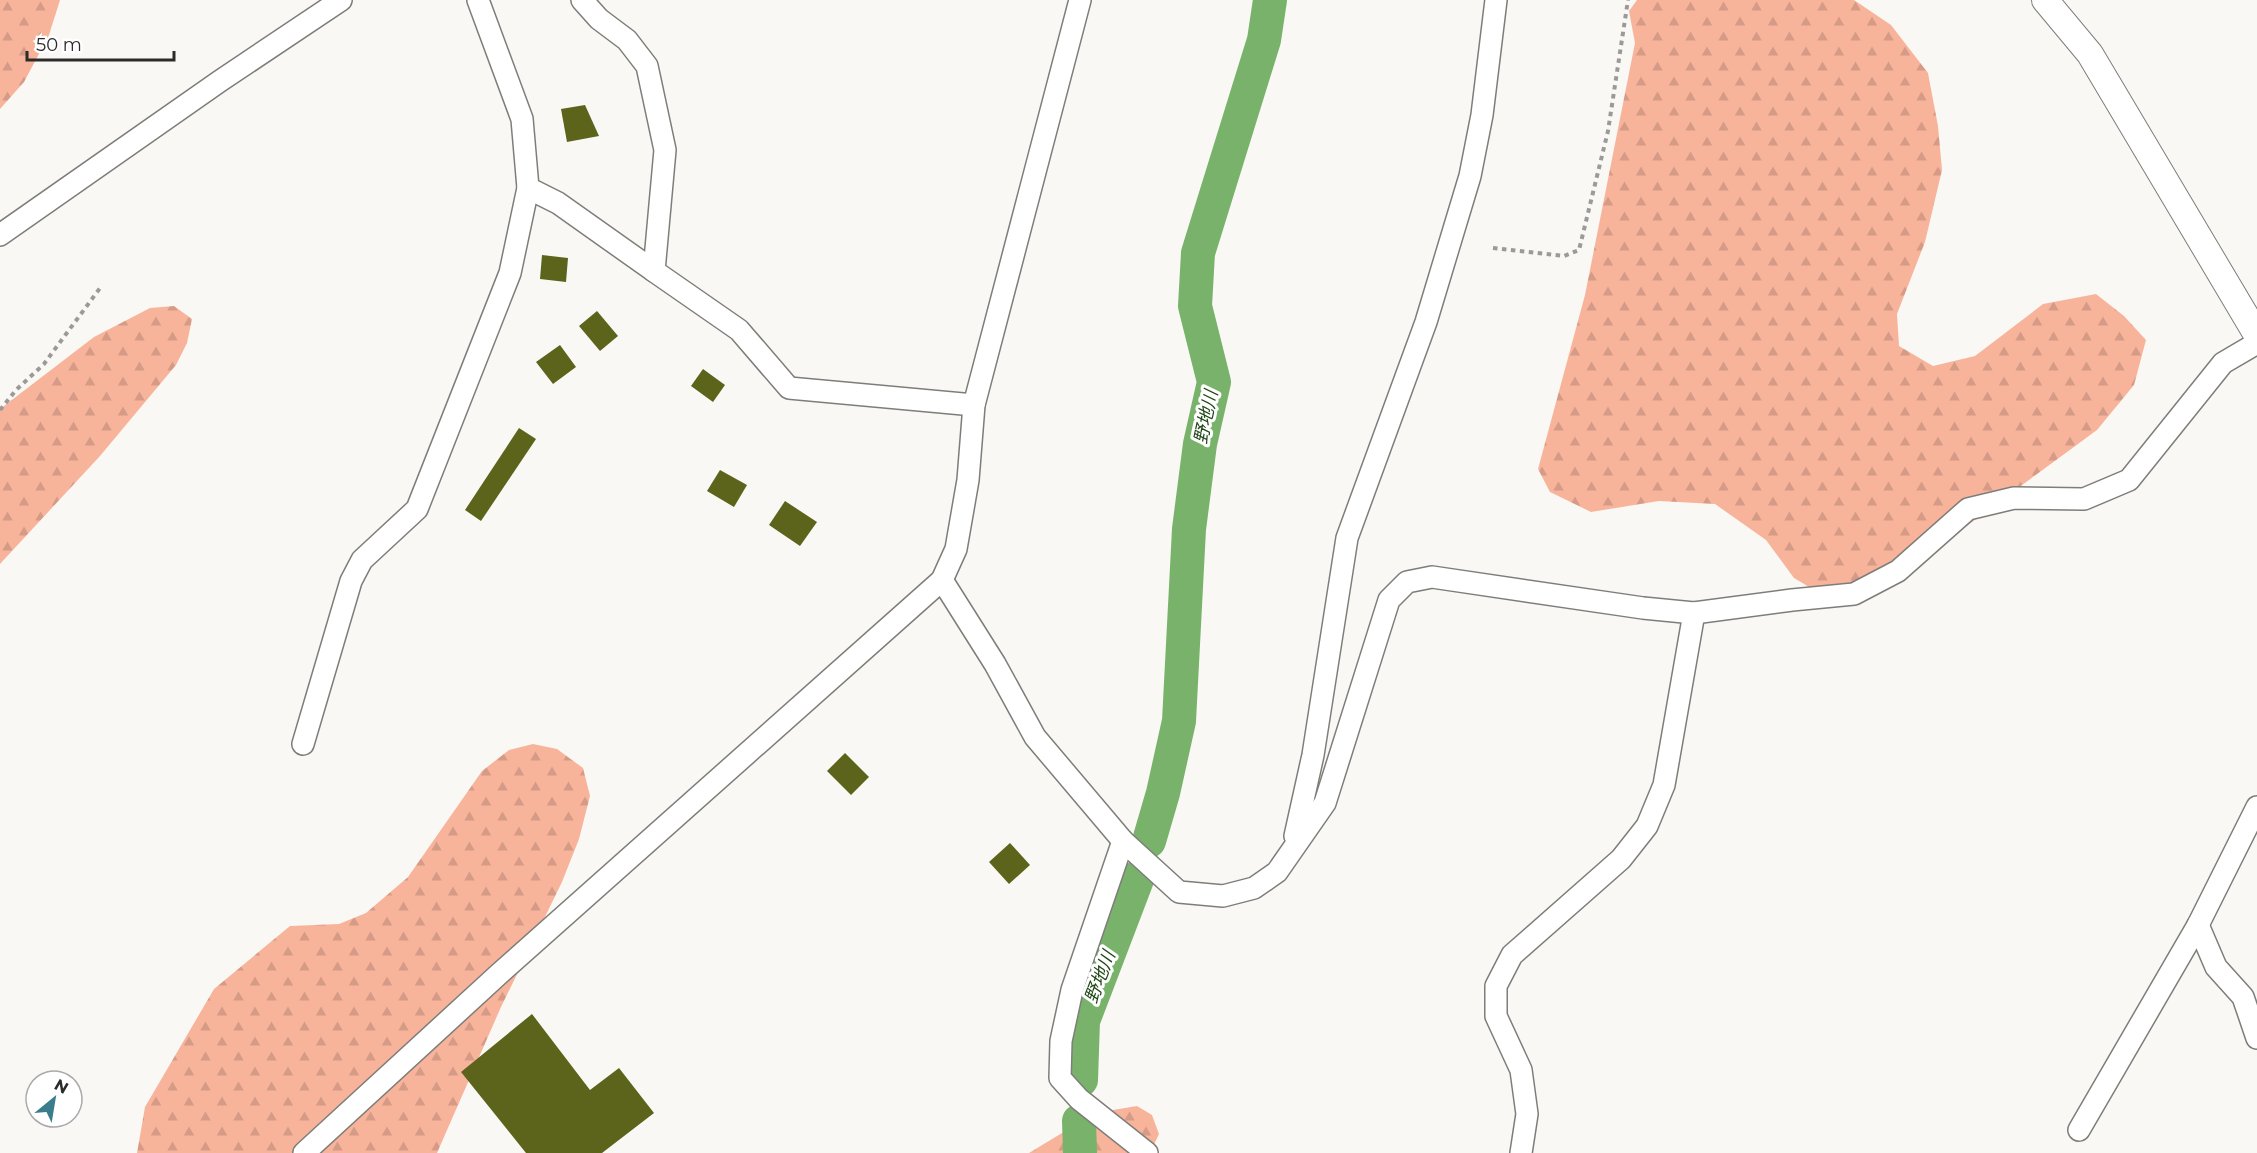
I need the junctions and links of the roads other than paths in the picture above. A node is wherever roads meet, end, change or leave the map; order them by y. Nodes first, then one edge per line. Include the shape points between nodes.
1 (341, 0) edge
2 (478, 0) edge
3 (582, 0) edge
4 (1080, 0) edge
5 (1496, 0) edge
6 (2045, 0) edge
7 (528, 188) junction
8 (0, 235) edge
9 (654, 271) junction
10 (2257, 335) edge
11 (2257, 343) edge
12 (974, 405) junction
13 (942, 580) junction
14 (1694, 613) junction
15 (303, 744) dead end
16 (2257, 807) edge
17 (1123, 841) junction
18 (1293, 845) junction
19 (2198, 925) junction
20 (2257, 1038) edge
21 (2079, 1130) dead end
22 (304, 1153) edge
23 (1147, 1153) edge
24 (1521, 1153) edge

1 - 8 street
2 - 7 street via 522,119
3 - 9 street via 627,40 646,66 665,150
4 - 12 street
5 - 18 street via 1470,176 1426,322 1347,538 1313,755
6 - 10 street via 2090,54
7 - 9 street via 558,203
7 - 15 street via 510,273 417,509 362,560 351,581
9 - 12 street via 739,330 789,388
11 - 14 street via 2223,363 2129,480 2084,499 2014,498 1968,509 1898,571 1854,594
12 - 13 street via 968,480 956,549
13 - 17 street via 1035,737
13 - 22 street
14 - 18 street via 1432,577 1407,582 1389,600 1324,802
14 - 24 street via 1664,785 1647,826 1621,859 1512,955 1496,986 1496,1016 1521,1070 1527,1114
16 - 19 street
17 - 18 street via 1179,892 1223,896 1254,888 1277,872
17 - 23 street via 1072,990 1061,1041 1060,1078 1079,1099
19 - 20 street via 2216,967 2243,997
19 - 21 street

